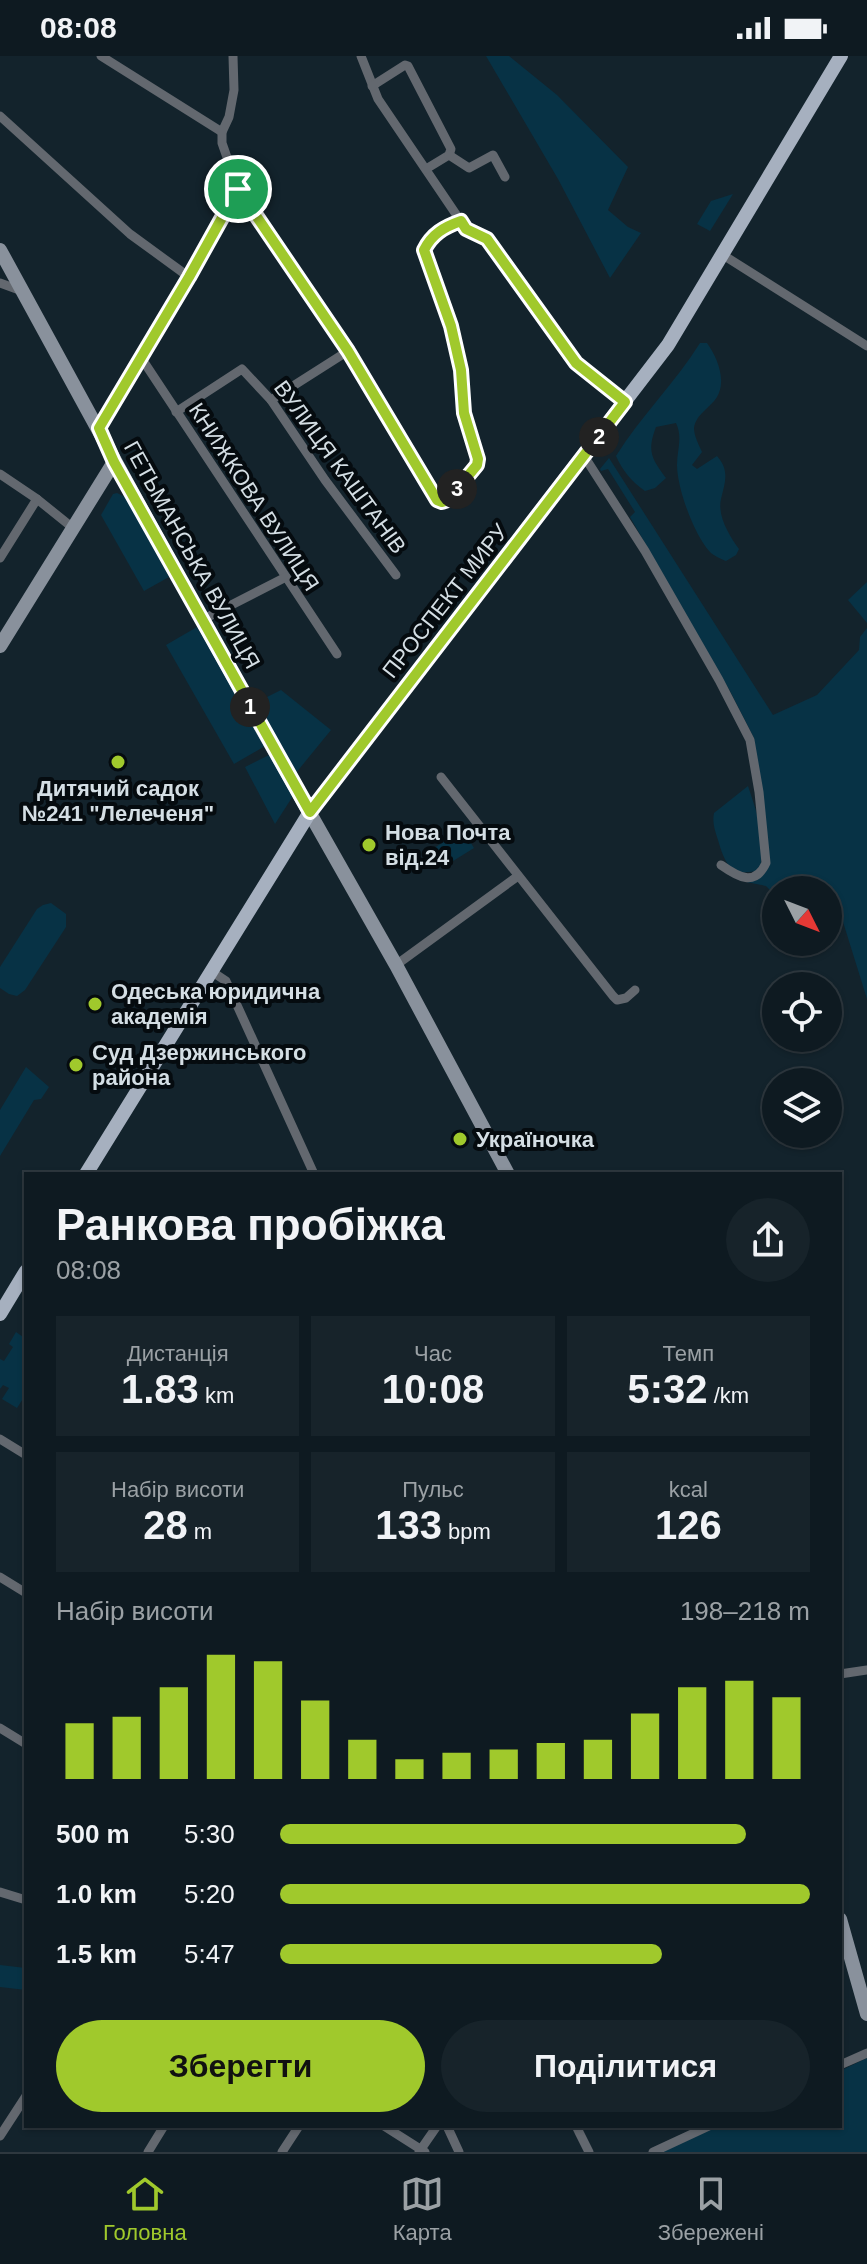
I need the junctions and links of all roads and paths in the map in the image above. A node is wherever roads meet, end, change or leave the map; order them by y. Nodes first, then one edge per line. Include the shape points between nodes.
1 (101, 56) edge
2 (233, 56) edge
3 (361, 56) edge
4 (841, 56) edge
5 (372, 86) junction
6 (0, 116) edge
7 (222, 132) junction
8 (449, 155) junction
9 (426, 169) junction
10 (505, 177) dead end
11 (238, 189) junction
12 (461, 221) junction
13 (0, 250) edge
14 (723, 255) junction
15 (189, 277) junction
16 (0, 283) edge
17 (22, 291) junction
18 (867, 346) edge
19 (348, 351) junction
20 (142, 359) junction
21 (271, 400) junction
22 (625, 402) junction
23 (176, 412) junction
24 (99, 428) junction
25 (584, 456) junction
26 (114, 462) junction
27 (0, 474) edge
28 (37, 499) junction
29 (73, 528) junction
30 (0, 558) edge
31 (396, 575) dead end
32 (286, 577) junction
33 (202, 620) junction
34 (0, 646) edge
35 (337, 654) dead end
36 (441, 777) dead end
37 (310, 812) junction
38 (721, 865) dead end
39 (518, 876) junction
40 (396, 965) junction
41 (211, 971) junction
42 (635, 990) dead end
43 (87, 1172) edge
44 (313, 1172) edge
45 (507, 1172) edge
46 (24, 1274) edge
47 (0, 1314) edge
48 (0, 1439) edge
49 (24, 1454) edge
50 (0, 1577) edge
51 (24, 1592) edge
52 (867, 1670) edge
53 (842, 1674) edge
54 (0, 1728) edge
55 (24, 1743) edge
56 (0, 1892) edge
57 (24, 1899) edge
58 (842, 1926) edge
59 (867, 2014) edge
60 (867, 2053) edge
61 (842, 2064) edge
62 (24, 2099) edge
63 (163, 2128) edge
64 (298, 2128) edge
65 (387, 2128) edge
66 (436, 2128) edge
67 (448, 2128) edge
68 (577, 2128) edge
69 (682, 2128) edge
70 (705, 2128) edge
71 (0, 2136) edge
72 (687, 2137) junction
73 (422, 2151) edge
74 (148, 2152) edge
75 (282, 2152) edge
76 (459, 2152) edge
77 (589, 2152) edge
78 (653, 2152) edge

1 - 7 street
2 - 7 street via 234,90
3 - 5 street
4 - 14 main road, ПРОСПЕКТ МИРУ
5 - 8 street via 406,65 451,149
5 - 9 street
6 - 15 street via 130,234
7 - 11 street
8 - 9 street
8 - 10 street via 469,168 493,155
9 - 12 street
11 - 15 street
11 - 19 street
12 - 19 street via 435,234 424,250 451,326 464,413 478,459 448,500 437,500
12 - 22 street via 487,239 576,363
13 - 17 street, ГЕТЬМАНСЬКА ВУЛИЦЯ
14 - 18 street
14 - 22 main road, ПРОСПЕКТ МИРУ via 668,345
15 - 20 street
16 - 17 street
17 - 24 street, ГЕТЬМАНСЬКА ВУЛИЦЯ
19 - 21 street
20 - 23 street, КНИЖКОВА ВУЛИЦЯ
20 - 24 street
21 - 23 street, ВУЛИЦЯ КАШТАНІВ via 242,369
21 - 31 street, ВУЛИЦЯ КАШТАНІВ
22 - 25 main road, ПРОСПЕКТ МИРУ
23 - 32 street, КНИЖКОВА ВУЛИЦЯ
24 - 26 street, ГЕТЬМАНСЬКА ВУЛИЦЯ
25 - 37 main road, ПРОСПЕКТ МИРУ
25 - 38 street via 645,551 750,740 766,863 761,873 746,878
26 - 29 street
26 - 33 street, ГЕТЬМАНСЬКА ВУЛИЦЯ
27 - 28 street
28 - 29 street
28 - 30 street
29 - 34 street
32 - 33 street
32 - 35 street, КНИЖКОВА ВУЛИЦЯ
33 - 37 street, ГЕТЬМАНСЬКА ВУЛИЦЯ
36 - 39 street
37 - 40 street, ГЕТЬМАНСЬКА ВУЛИЦЯ
37 - 41 main road, ПРОСПЕКТ МИРУ
39 - 40 street
39 - 42 street via 617,1000
40 - 45 street, ГЕТЬМАНСЬКА ВУЛИЦЯ
41 - 43 main road, ПРОСПЕКТ МИРУ
41 - 44 street via 226,981
46 - 47 main road
48 - 49 street
50 - 51 street
52 - 53 street
54 - 55 street
56 - 57 street
58 - 59 street
60 - 61 street
62 - 71 street
63 - 74 street
64 - 75 street
65 - 73 street
66 - 73 street
67 - 76 street
68 - 77 street
69 - 72 street
70 - 72 street
72 - 78 street

